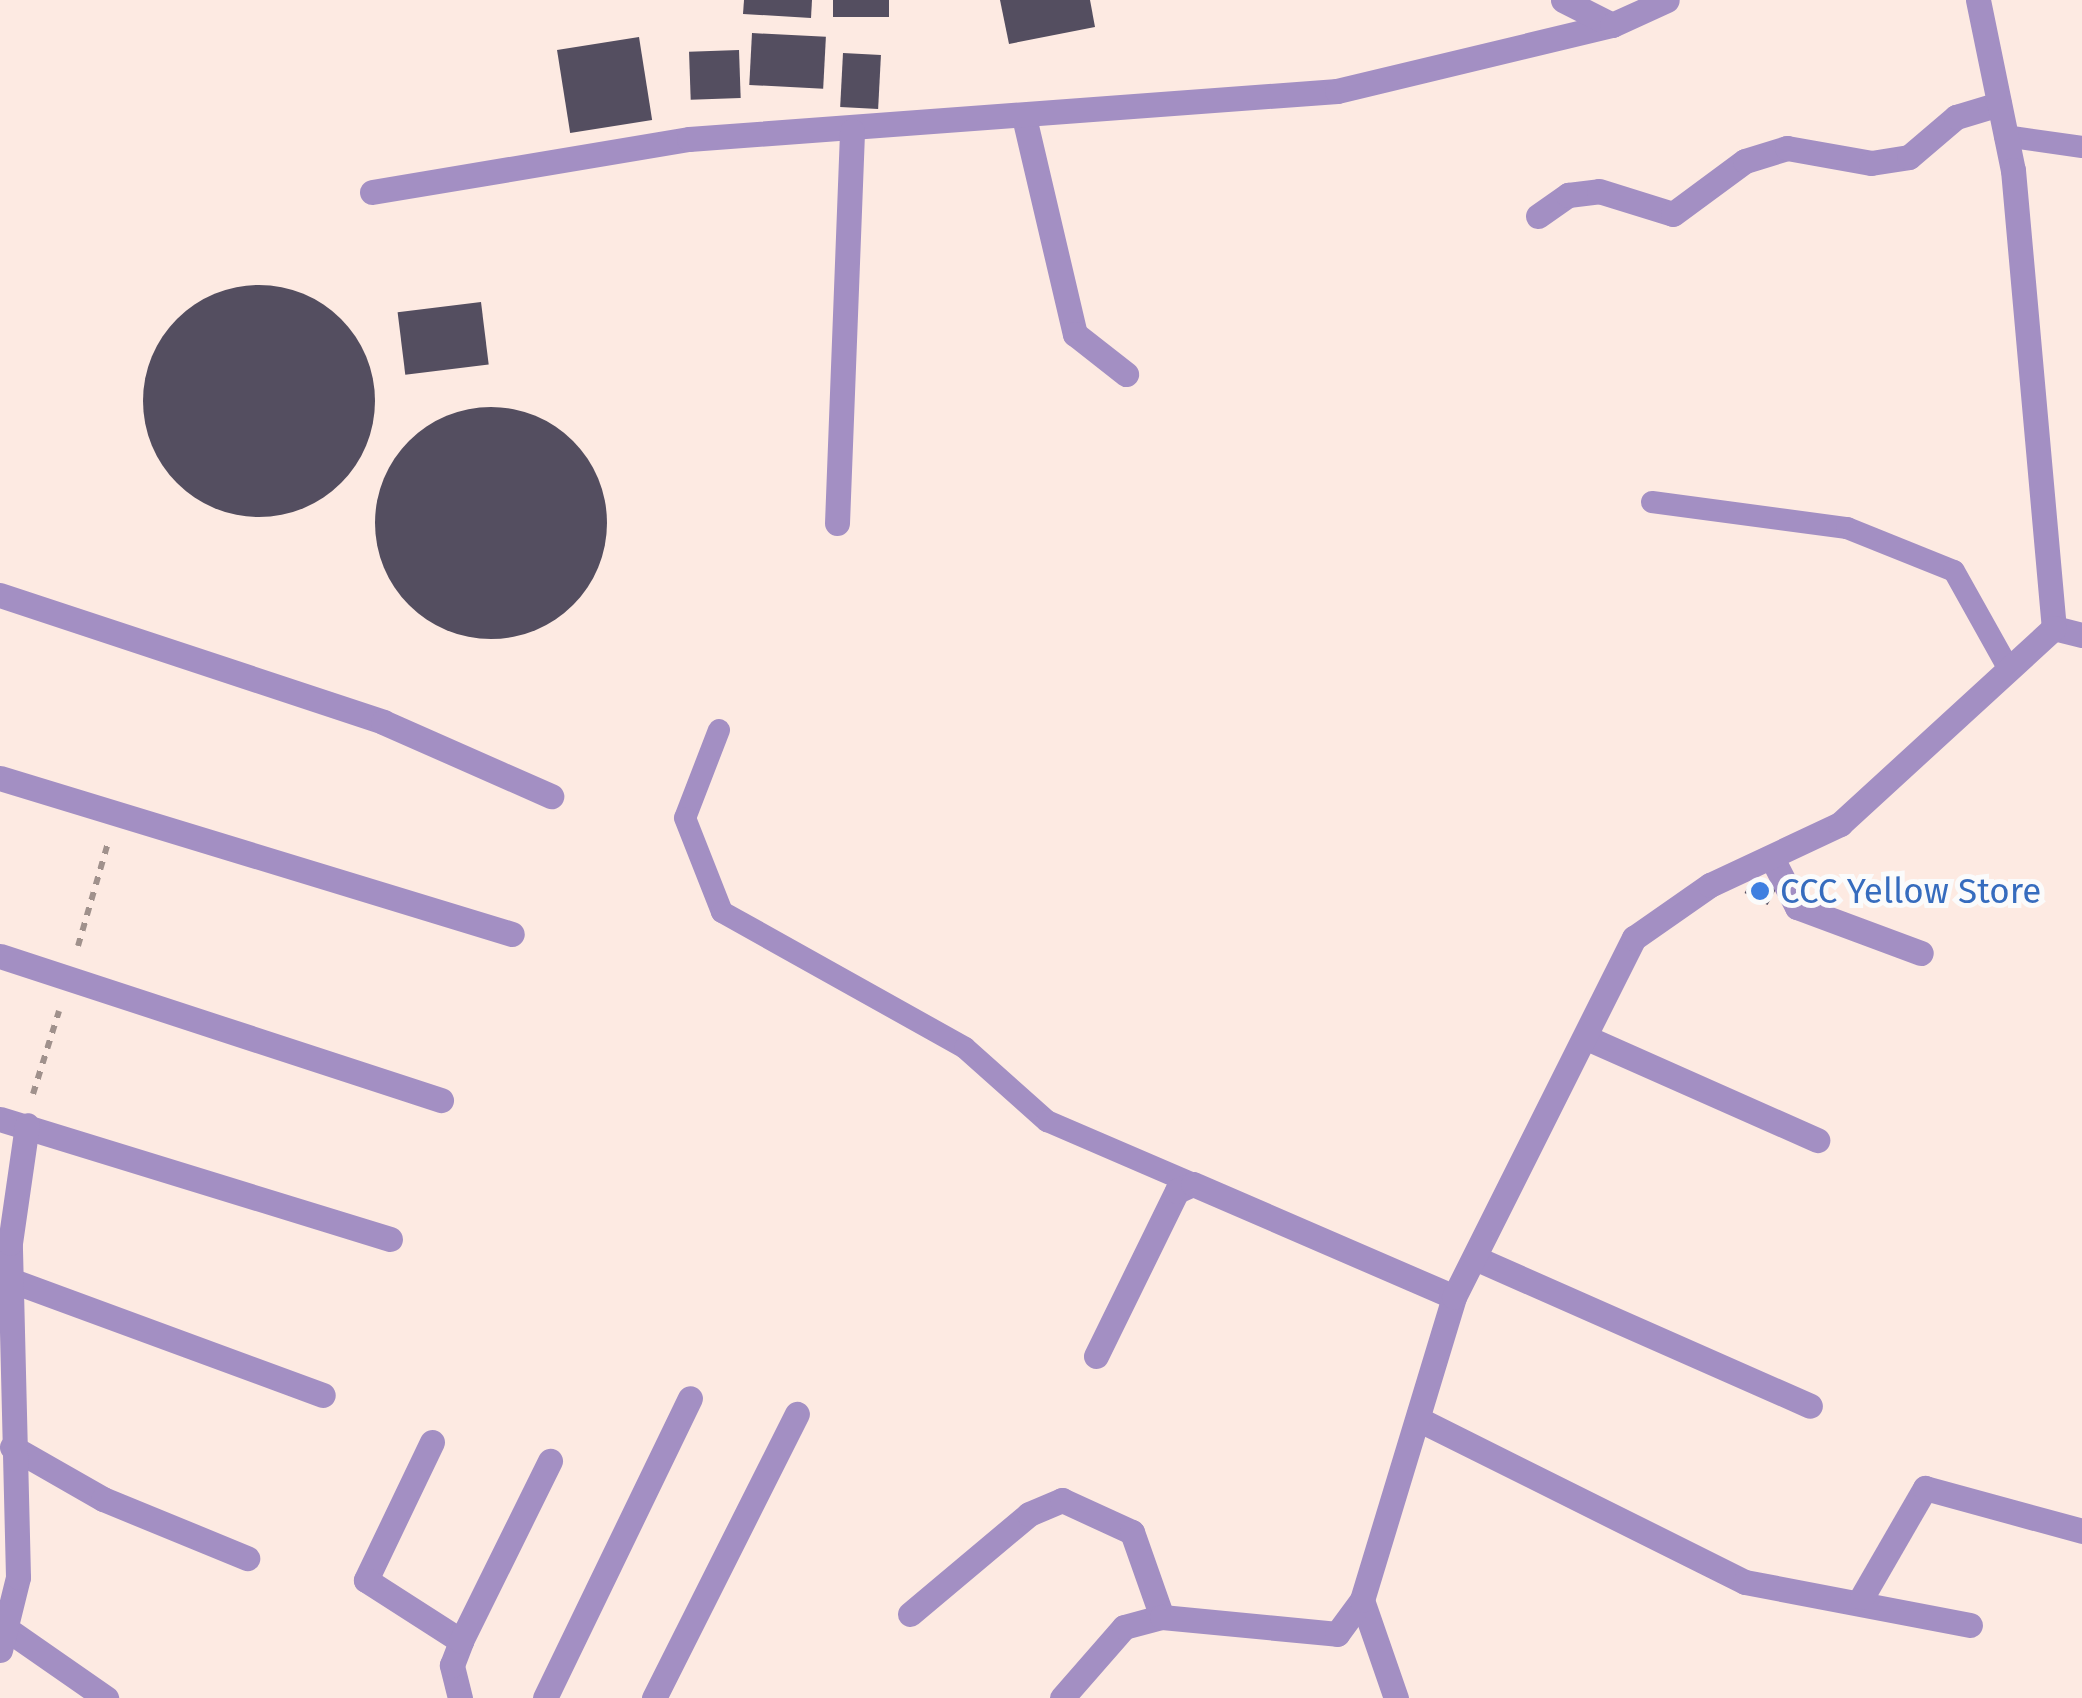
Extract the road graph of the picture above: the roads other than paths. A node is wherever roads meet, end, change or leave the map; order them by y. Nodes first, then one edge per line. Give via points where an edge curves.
1 (1563, 0) edge
2 (1667, 0) edge
3 (1978, 0) edge
4 (1612, 24) junction
5 (1998, 104) junction
6 (1024, 117) junction
7 (852, 131) junction
8 (2005, 136) junction
9 (2082, 147) edge
10 (372, 192) dead end
11 (1538, 216) dead end
12 (1126, 374) dead end
13 (1652, 502) dead end
14 (837, 523) dead end
15 (0, 595) edge
16 (2054, 628) junction
17 (2082, 635) edge
18 (2007, 666) junction
19 (719, 730) dead end
20 (0, 778) edge
21 (551, 796) dead end
22 (1773, 860) junction
23 (512, 934) dead end
24 (1920, 954) dead end
25 (0, 956) edge
26 (1587, 1038) junction
27 (441, 1100) dead end
28 (0, 1118) edge
29 (27, 1125) junction
30 (1817, 1140) dead end
31 (1193, 1184) junction
32 (390, 1239) dead end
33 (1475, 1258) junction
34 (12, 1282) junction
35 (1454, 1297) junction
36 (1096, 1356) dead end
37 (323, 1395) dead end
38 (690, 1398) dead end
39 (1810, 1406) dead end
40 (797, 1414) dead end
41 (1422, 1421) junction
42 (432, 1442) dead end
43 (12, 1447) junction
44 (550, 1461) dead end
45 (2082, 1531) edge
46 (247, 1558) dead end
47 (1862, 1598) junction
48 (1362, 1600) junction
49 (910, 1614) dead end
50 (1162, 1616) junction
51 (1970, 1626) dead end
52 (6, 1641) edge
53 (461, 1641) junction
54 (106, 1698) edge
55 (460, 1698) edge
56 (545, 1698) edge
57 (654, 1698) edge
58 (1062, 1698) edge
59 (1396, 1698) edge

1 - 4 street
2 - 4 street
3 - 5 street
4 - 6 street via 1337,92
5 - 8 street
5 - 11 street via 1956,116 1909,158 1872,163 1787,148 1744,162 1673,214 1600,190 1568,195
6 - 7 street
6 - 12 street via 1076,334
7 - 10 street via 617,148
7 - 14 street
8 - 9 lane
8 - 16 street
13 - 18 lane via 1848,528 1954,571
15 - 21 street via 383,722
16 - 17 street
16 - 18 street
18 - 22 street via 1840,824
19 - 31 lane via 685,818 722,912 966,1048 1047,1121
20 - 23 street
22 - 24 street via 1797,907
22 - 26 street via 1710,885 1634,938
25 - 27 street
26 - 30 street
26 - 33 street
28 - 29 street
29 - 32 street
29 - 34 street
31 - 35 street
31 - 36 street via 1178,1191
33 - 35 street
33 - 39 street
34 - 37 street
34 - 43 street
35 - 41 street
38 - 56 street
40 - 57 street
41 - 47 street via 1745,1582
41 - 48 street
42 - 53 street via 366,1580
43 - 46 street via 104,1500
43 - 52 street
44 - 53 street
45 - 47 street via 1925,1488
47 - 51 street
48 - 50 street via 1337,1634
48 - 59 street
49 - 50 street via 1029,1514 1062,1500 1132,1532
50 - 58 street via 1124,1628
52 - 54 street
53 - 55 street via 452,1665

